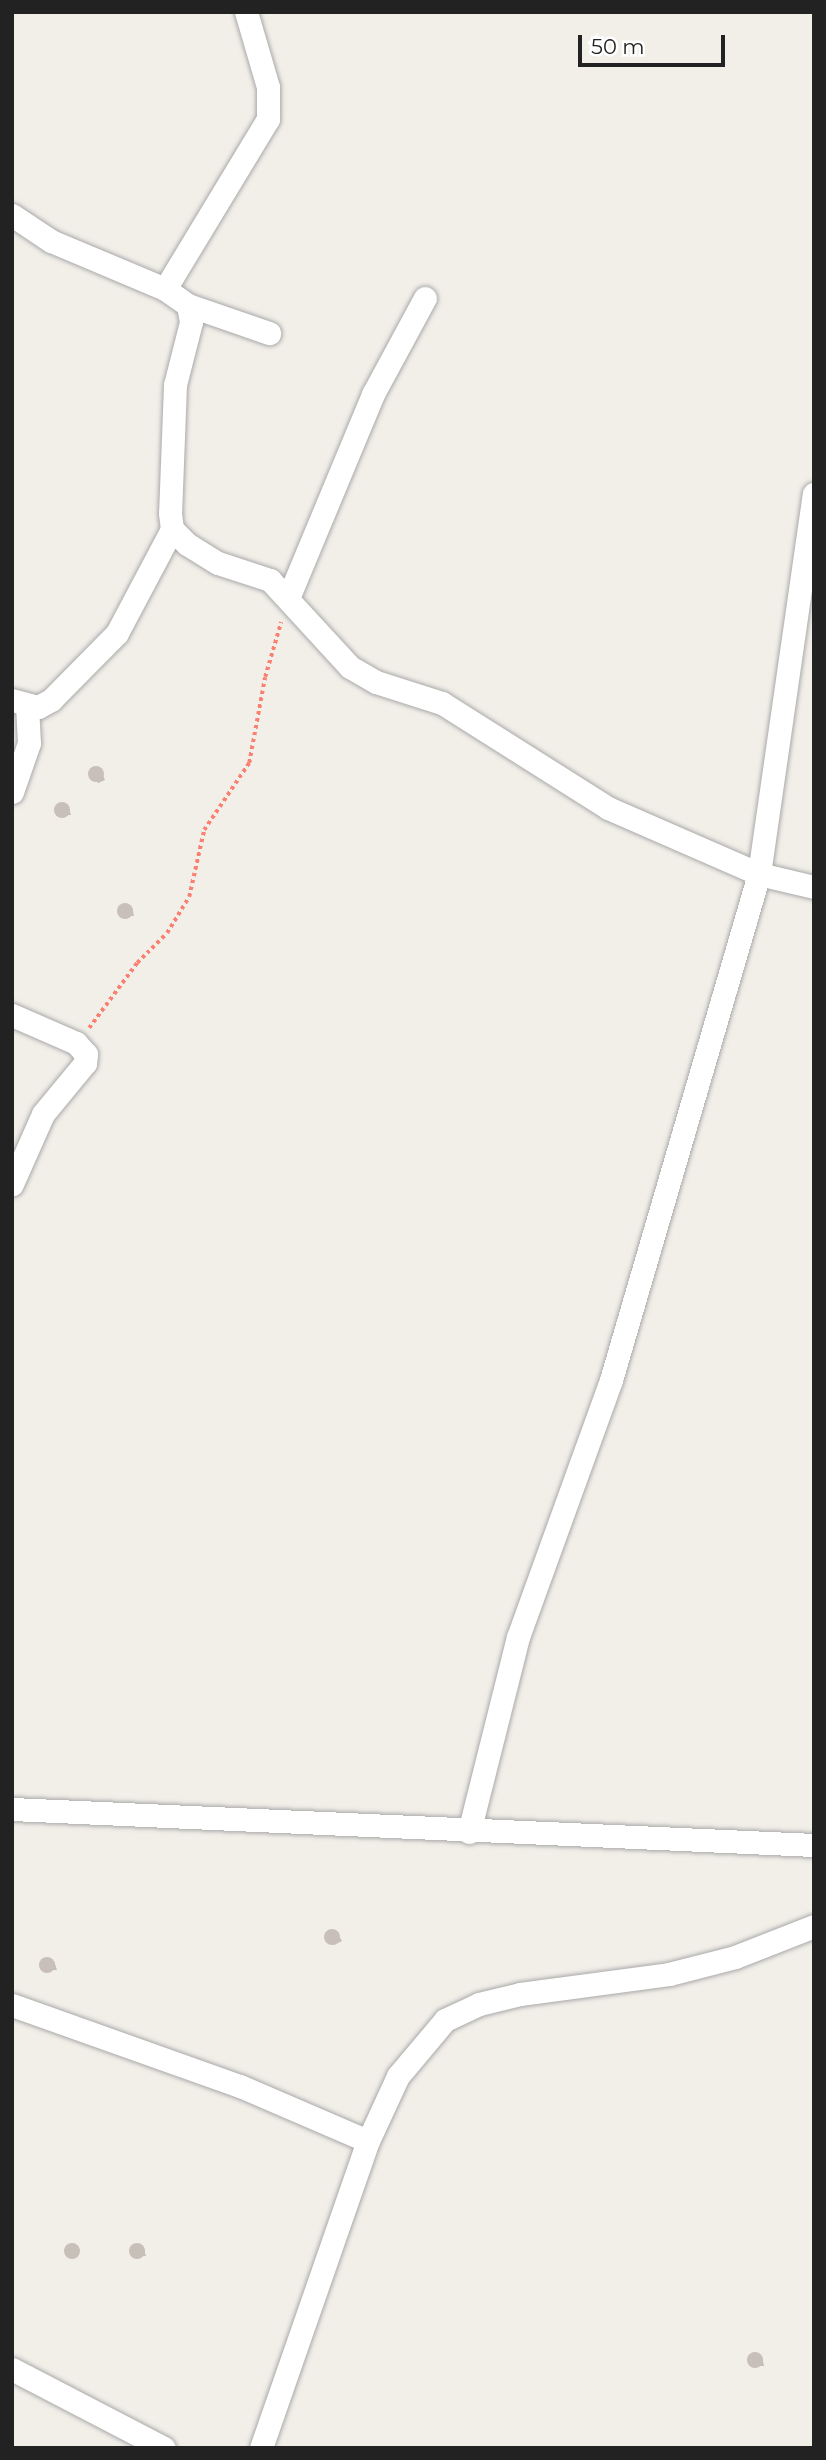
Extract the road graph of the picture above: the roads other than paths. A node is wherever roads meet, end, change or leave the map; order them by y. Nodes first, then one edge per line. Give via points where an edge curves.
1 (246, 12) edge
2 (12, 215) edge
3 (165, 289) junction
4 (425, 298) dead end
5 (188, 305) junction
6 (269, 332) dead end
7 (814, 494) edge
8 (172, 529) junction
9 (289, 596) junction
10 (19, 704) edge
11 (12, 792) edge
12 (759, 873) junction
13 (814, 887) edge
14 (12, 1015) edge
15 (12, 1184) edge
16 (12, 1809) edge
17 (468, 1832) junction
18 (814, 1845) edge
19 (814, 1926) edge
20 (12, 2005) edge
21 (368, 2141) junction
22 (12, 2369) edge
23 (164, 2448) edge
24 (261, 2448) edge

1 - 3 street via 268,86 268,119
2 - 3 street via 51,241
3 - 5 street
4 - 9 street via 373,394
5 - 6 street
5 - 8 street via 191,322 175,385
7 - 12 street
8 - 9 street via 200,554 270,580
8 - 10 street via 117,634 51,700
9 - 12 street via 350,667 376,682 442,703 608,808
10 - 11 street via 29,743
12 - 13 street
12 - 17 street via 611,1380 518,1637
14 - 15 street via 76,1043 83,1048 85,1063 43,1114
16 - 17 street
17 - 18 street
19 - 21 street via 735,1957 669,1974 479,2004 446,2020 398,2076
20 - 21 street via 240,2086
21 - 24 street
22 - 23 street

